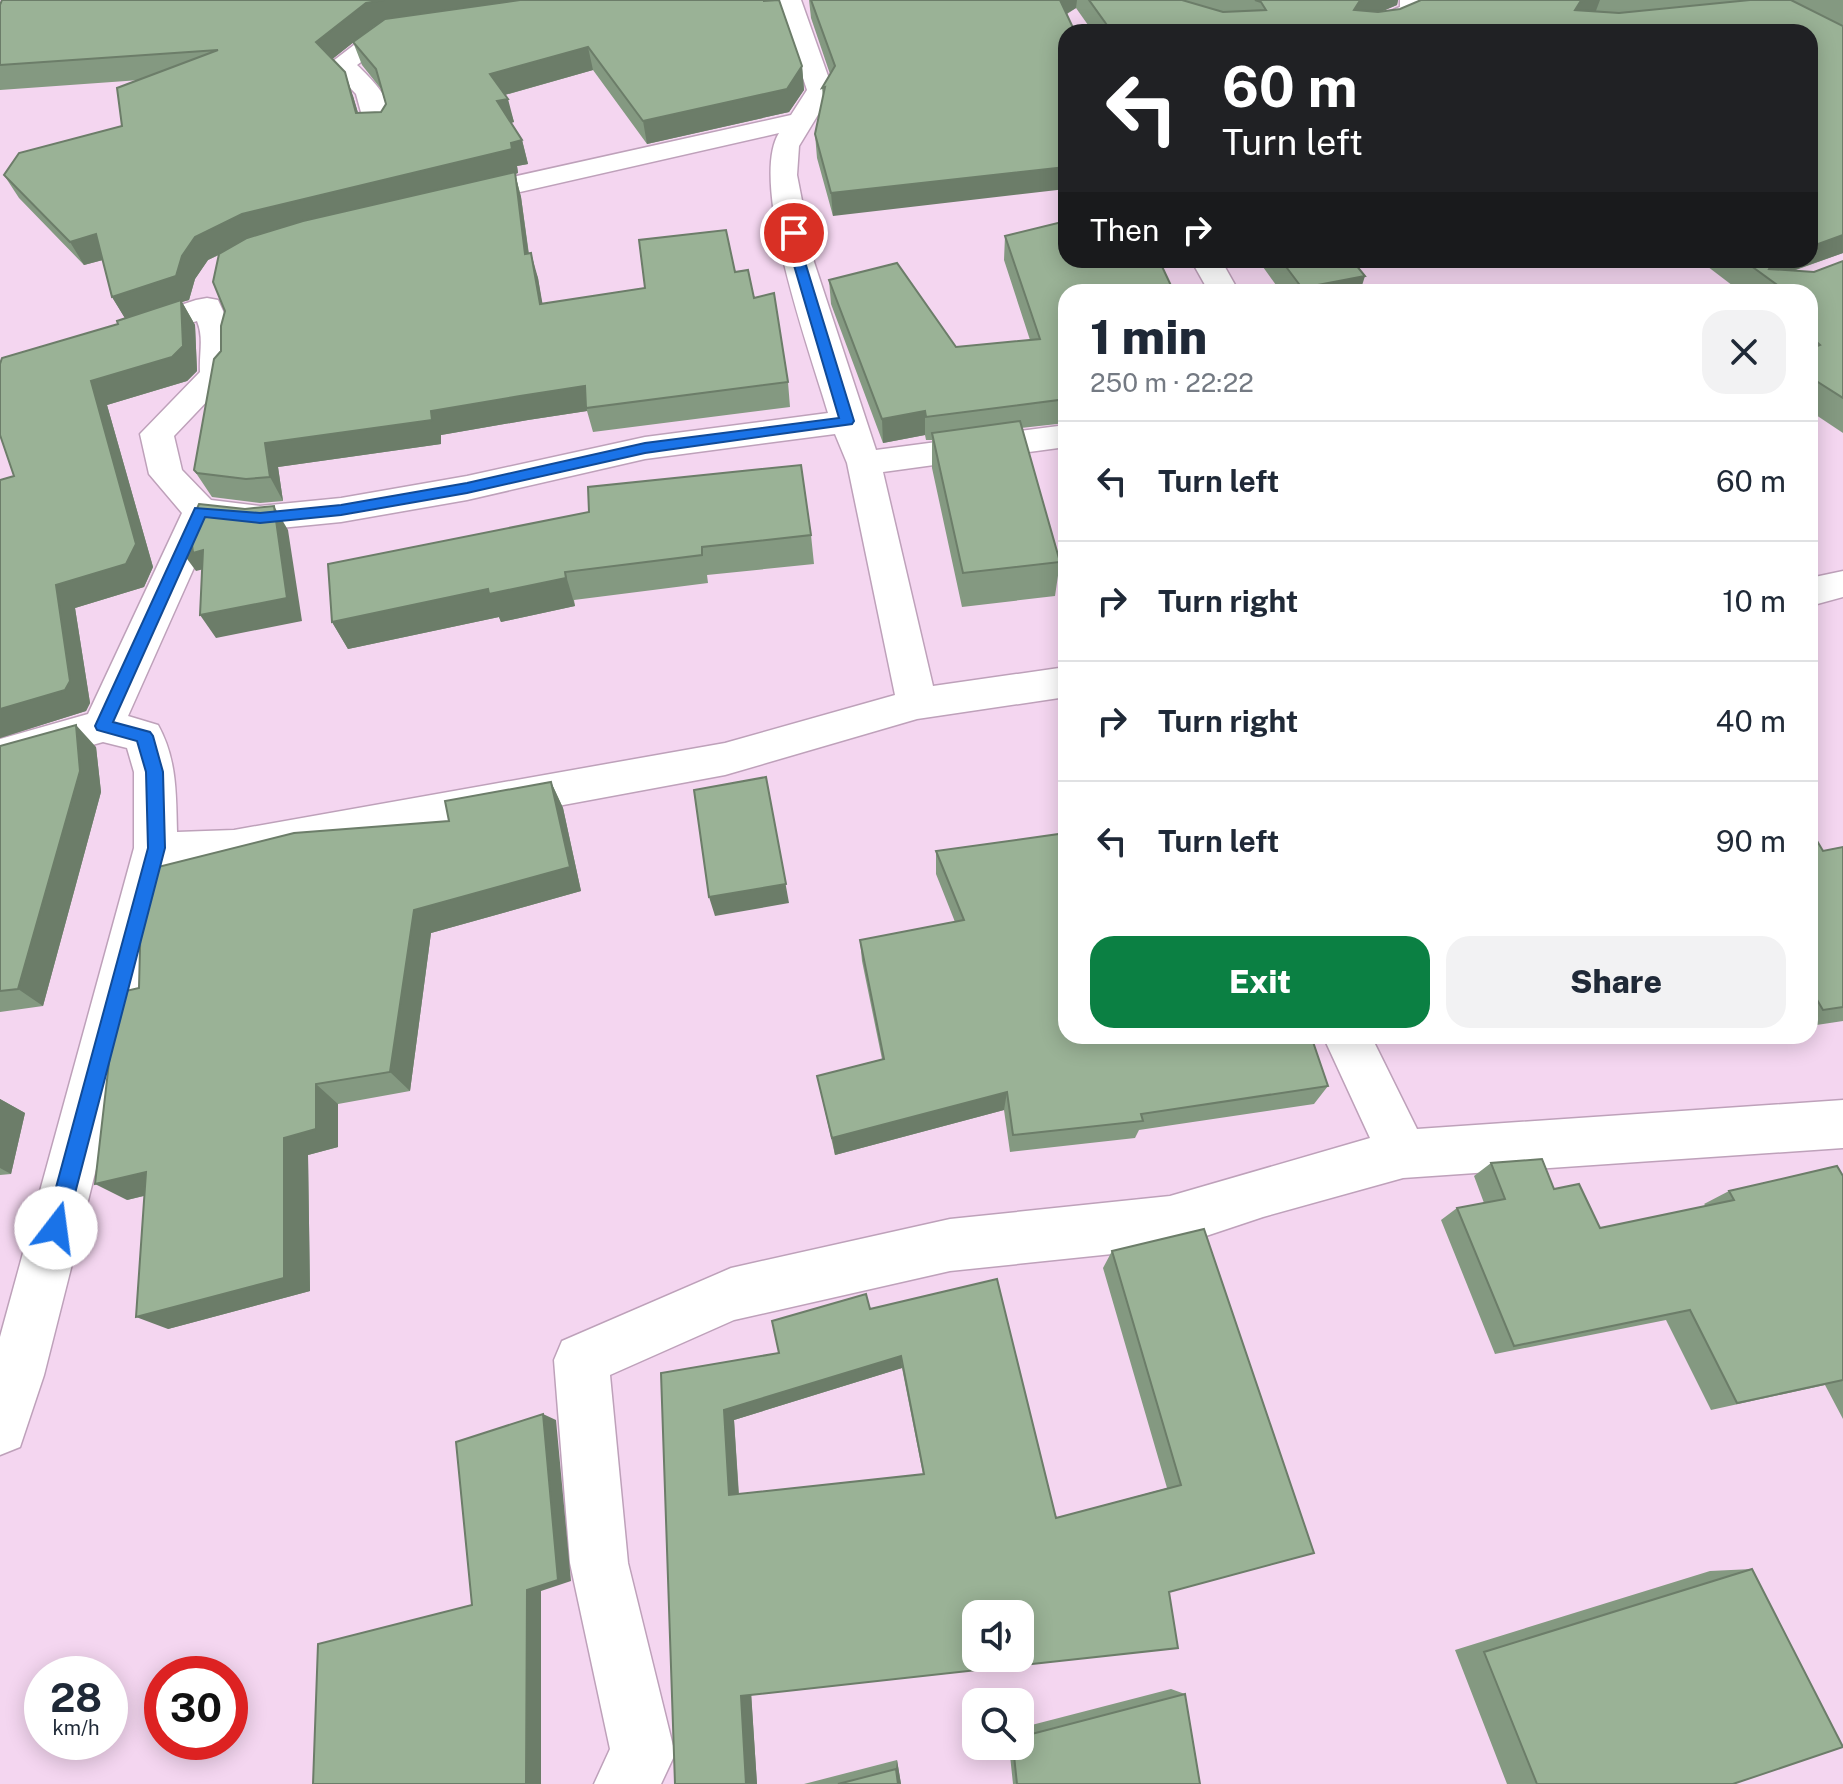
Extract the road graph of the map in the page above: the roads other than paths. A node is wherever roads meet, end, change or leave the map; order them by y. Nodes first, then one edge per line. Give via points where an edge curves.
1 (789, 0) edge
2 (1412, 0) edge
3 (1381, 24) edge
4 (429, 27) edge
5 (804, 120) junction
6 (377, 128) edge
7 (431, 204) edge
8 (104, 341) edge
9 (847, 421) junction
10 (1058, 437) edge
11 (864, 463) junction
12 (201, 511) junction
13 (1843, 584) edge
14 (1818, 590) edge
15 (1058, 683) edge
16 (917, 704) junction
17 (103, 726) junction
18 (0, 755) edge
19 (156, 848) junction
20 (1351, 1044) edge
21 (1843, 1124) edge
22 (1403, 1154) junction
23 (0, 1427) edge
24 (626, 1784) edge

1 - 5 street via 820,90
2 - 3 street via 1415,6 1409,12
4 - 6 street via 385,33 341,65 377,103
5 - 7 street
5 - 9 street via 785,146 783,175 799,262
8 - 12 street via 211,292 219,337 216,375 157,434 166,474
9 - 11 street
9 - 12 street via 645,448 341,510 260,518
10 - 11 street
11 - 16 street
12 - 17 street
13 - 14 street
15 - 16 street
16 - 19 street via 725,759 234,848
17 - 18 street
17 - 19 street via 144,736 155,772
19 - 23 street
20 - 22 street
21 - 22 street
22 - 24 street via 1170,1222 950,1245 731,1294 581,1360 599,1563 643,1754

